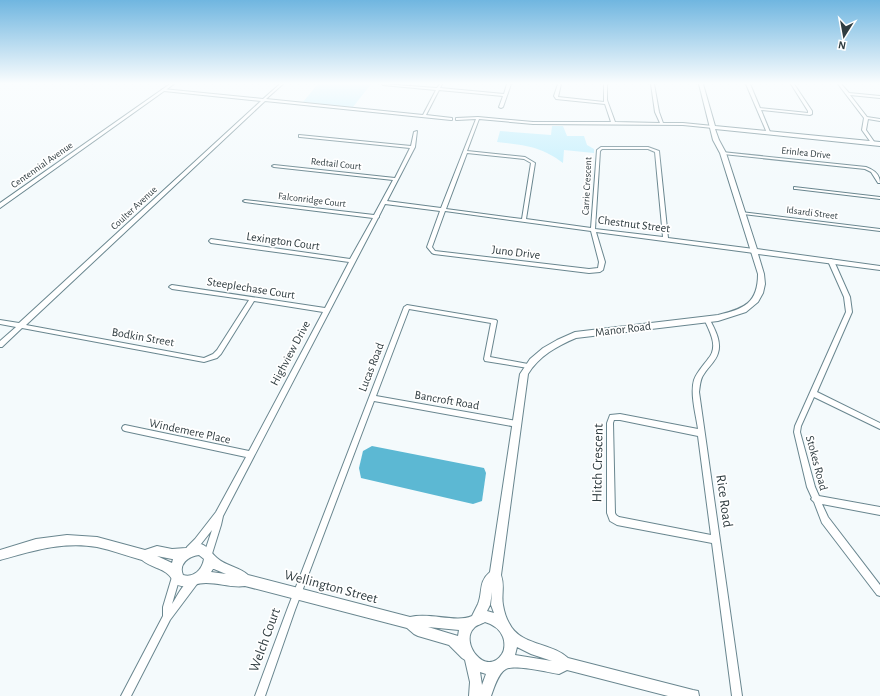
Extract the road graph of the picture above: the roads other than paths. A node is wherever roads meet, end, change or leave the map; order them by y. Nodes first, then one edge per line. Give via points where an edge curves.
1 (127, 116) edge
2 (245, 116) edge
3 (428, 116) edge
4 (611, 116) edge
5 (659, 116) edge
6 (710, 116) edge
7 (761, 116) edge
8 (478, 118) junction
9 (866, 118) joint
10 (451, 119) dead end
11 (457, 119) dead end
12 (880, 120) edge
13 (613, 123) junction
14 (662, 124) junction
15 (713, 127) junction
16 (416, 132) dead end
17 (768, 132) junction
18 (300, 136) dead end
19 (873, 143) junction
20 (880, 144) edge
21 (412, 147) junction
22 (467, 152) junction
23 (723, 153) junction
24 (274, 166) dead end
25 (396, 179) junction
26 (880, 182) edge
27 (796, 188) dead end
28 (880, 198) edge
29 (245, 201) dead end
30 (384, 202) junction
31 (0, 206) edge
32 (444, 210) junction
33 (743, 213) junction
34 (376, 217) junction
35 (524, 220) junction
36 (594, 230) junction
37 (880, 230) edge
38 (666, 239) junction
39 (211, 241) dead end
40 (754, 251) junction
41 (352, 261) junction
42 (831, 261) junction
43 (880, 268) edge
44 (172, 287) dead end
45 (252, 300) junction
46 (326, 310) junction
47 (707, 319) junction
48 (0, 322) edge
49 (20, 326) junction
50 (0, 345) edge
51 (528, 366) junction
52 (813, 393) junction
53 (373, 398) junction
54 (517, 424) junction
55 (880, 426) edge
56 (125, 428) dead end
57 (701, 433) junction
58 (251, 455) junction
59 (815, 499) junction
60 (880, 511) edge
61 (219, 515) junction
62 (716, 540) junction
63 (188, 552) junction
64 (0, 555) edge
65 (145, 555) junction
66 (208, 556) junction
67 (176, 574) junction
68 (495, 575) junction
69 (197, 580) junction
70 (245, 580) junction
71 (880, 592) edge
72 (297, 594) junction
73 (167, 617) junction
74 (474, 620) junction
75 (410, 623) junction
76 (506, 629) junction
77 (468, 657) junction
78 (565, 663) junction
79 (501, 665) junction
80 (126, 696) edge
81 (260, 696) edge
82 (475, 696) edge
83 (485, 696) edge
84 (694, 696) edge
85 (737, 696) edge

1 - 31 street, Centennial Avenue
2 - 49 street, Coulter Avenue
3 - 10 street
4 - 13 street
5 - 14 street
6 - 15 street, Manor Road
7 - 17 street
8 - 11 street
8 - 13 street via 533,123
8 - 22 street
9 - 12 street
9 - 19 street via 864,130
13 - 14 street
14 - 15 street
15 - 17 street
15 - 23 street, Manor Road
16 - 21 street, Highview Drive
17 - 19 street
18 - 21 street
19 - 20 street
21 - 25 street, Highview Drive
22 - 32 street
22 - 35 street via 525,158 533,163
23 - 26 street, Erinlea Drive via 866,168 873,171
23 - 33 street, Manor Road
24 - 25 street, Redtail Court
25 - 30 street, Highview Drive
27 - 28 street
29 - 34 street, Falconridge Court
30 - 32 street, Chestnut Street
30 - 34 street, Highview Drive
32 - 35 street, Chestnut Street
32 - 36 street, Juno Drive via 429,247 434,252 595,272 602,266
33 - 37 street, Idsardi Street
33 - 40 street, Manor Road
34 - 41 street, Highview Drive
35 - 36 street, Chestnut Street
36 - 38 street, Chestnut Street
36 - 38 street, Carrie Crescent via 598,150 652,148 658,153
38 - 40 street, Chestnut Street
39 - 41 street, Lexington Court
40 - 42 street, Chestnut Street
40 - 47 street, Manor Road via 762,282 759,295 749,306 736,313
41 - 46 street, Highview Drive
42 - 43 street, Chestnut Street
42 - 52 street, Stokes Road via 847,297 848,312
44 - 45 street, Steeplechase Court
45 - 46 street, Steeplechase Court
45 - 49 street, Bodkin Street via 219,352 204,360
46 - 58 street, Highview Drive
47 - 51 street, Manor Road via 575,335 540,355
47 - 57 street, Rice Road via 715,334 717,346 713,360 701,372 696,384
48 - 49 street, Bodkin Street
49 - 50 street, Coulter Avenue
51 - 53 street, Lucas Road via 487,359 494,320 407,307
51 - 54 street via 524,374
52 - 55 street
52 - 59 street, Stokes Road via 797,432
53 - 54 street, Bancroft Road
53 - 72 street, Lucas Road
54 - 68 street
56 - 58 street, Windemere Place
57 - 62 street, Rice Road
57 - 62 street, Hitch Crescent via 612,417 611,513 617,521
58 - 61 street, Highview Drive
59 - 60 street
59 - 71 street, Stokes Road via 825,520
61 - 63 street, Highview Drive
61 - 66 street, Highview Drive
62 - 85 street, Rice Road
63 - 65 street via 172,554 157,551
63 - 66 street via 200,549
63 - 67 street via 178,562
64 - 65 street via 36,544 67,540 97,542
65 - 67 street via 151,561 166,565
66 - 69 street via 208,569
66 - 70 street, Wellington Street via 214,564 240,573
67 - 69 street via 183,582
67 - 73 street via 173,591 166,607
68 - 74 street via 488,582 484,605
68 - 76 street via 498,583 497,605
69 - 70 street, Wellington Street via 208,576 235,583
69 - 73 street
70 - 72 street, Wellington Street
72 - 75 street, Wellington Street
72 - 81 street, Welch Court
73 - 80 street
74 - 75 street, Wellington Street via 454,625 420,620
74 - 76 street via 491,617
74 - 77 street via 464,636
75 - 77 street, Wellington Street via 418,630 453,640
76 - 78 street via 525,646 558,655
76 - 79 street via 510,649
77 - 79 street via 484,670
77 - 82 street via 476,682
78 - 79 street via 559,668 517,661
78 - 84 street
79 - 83 street via 491,677

